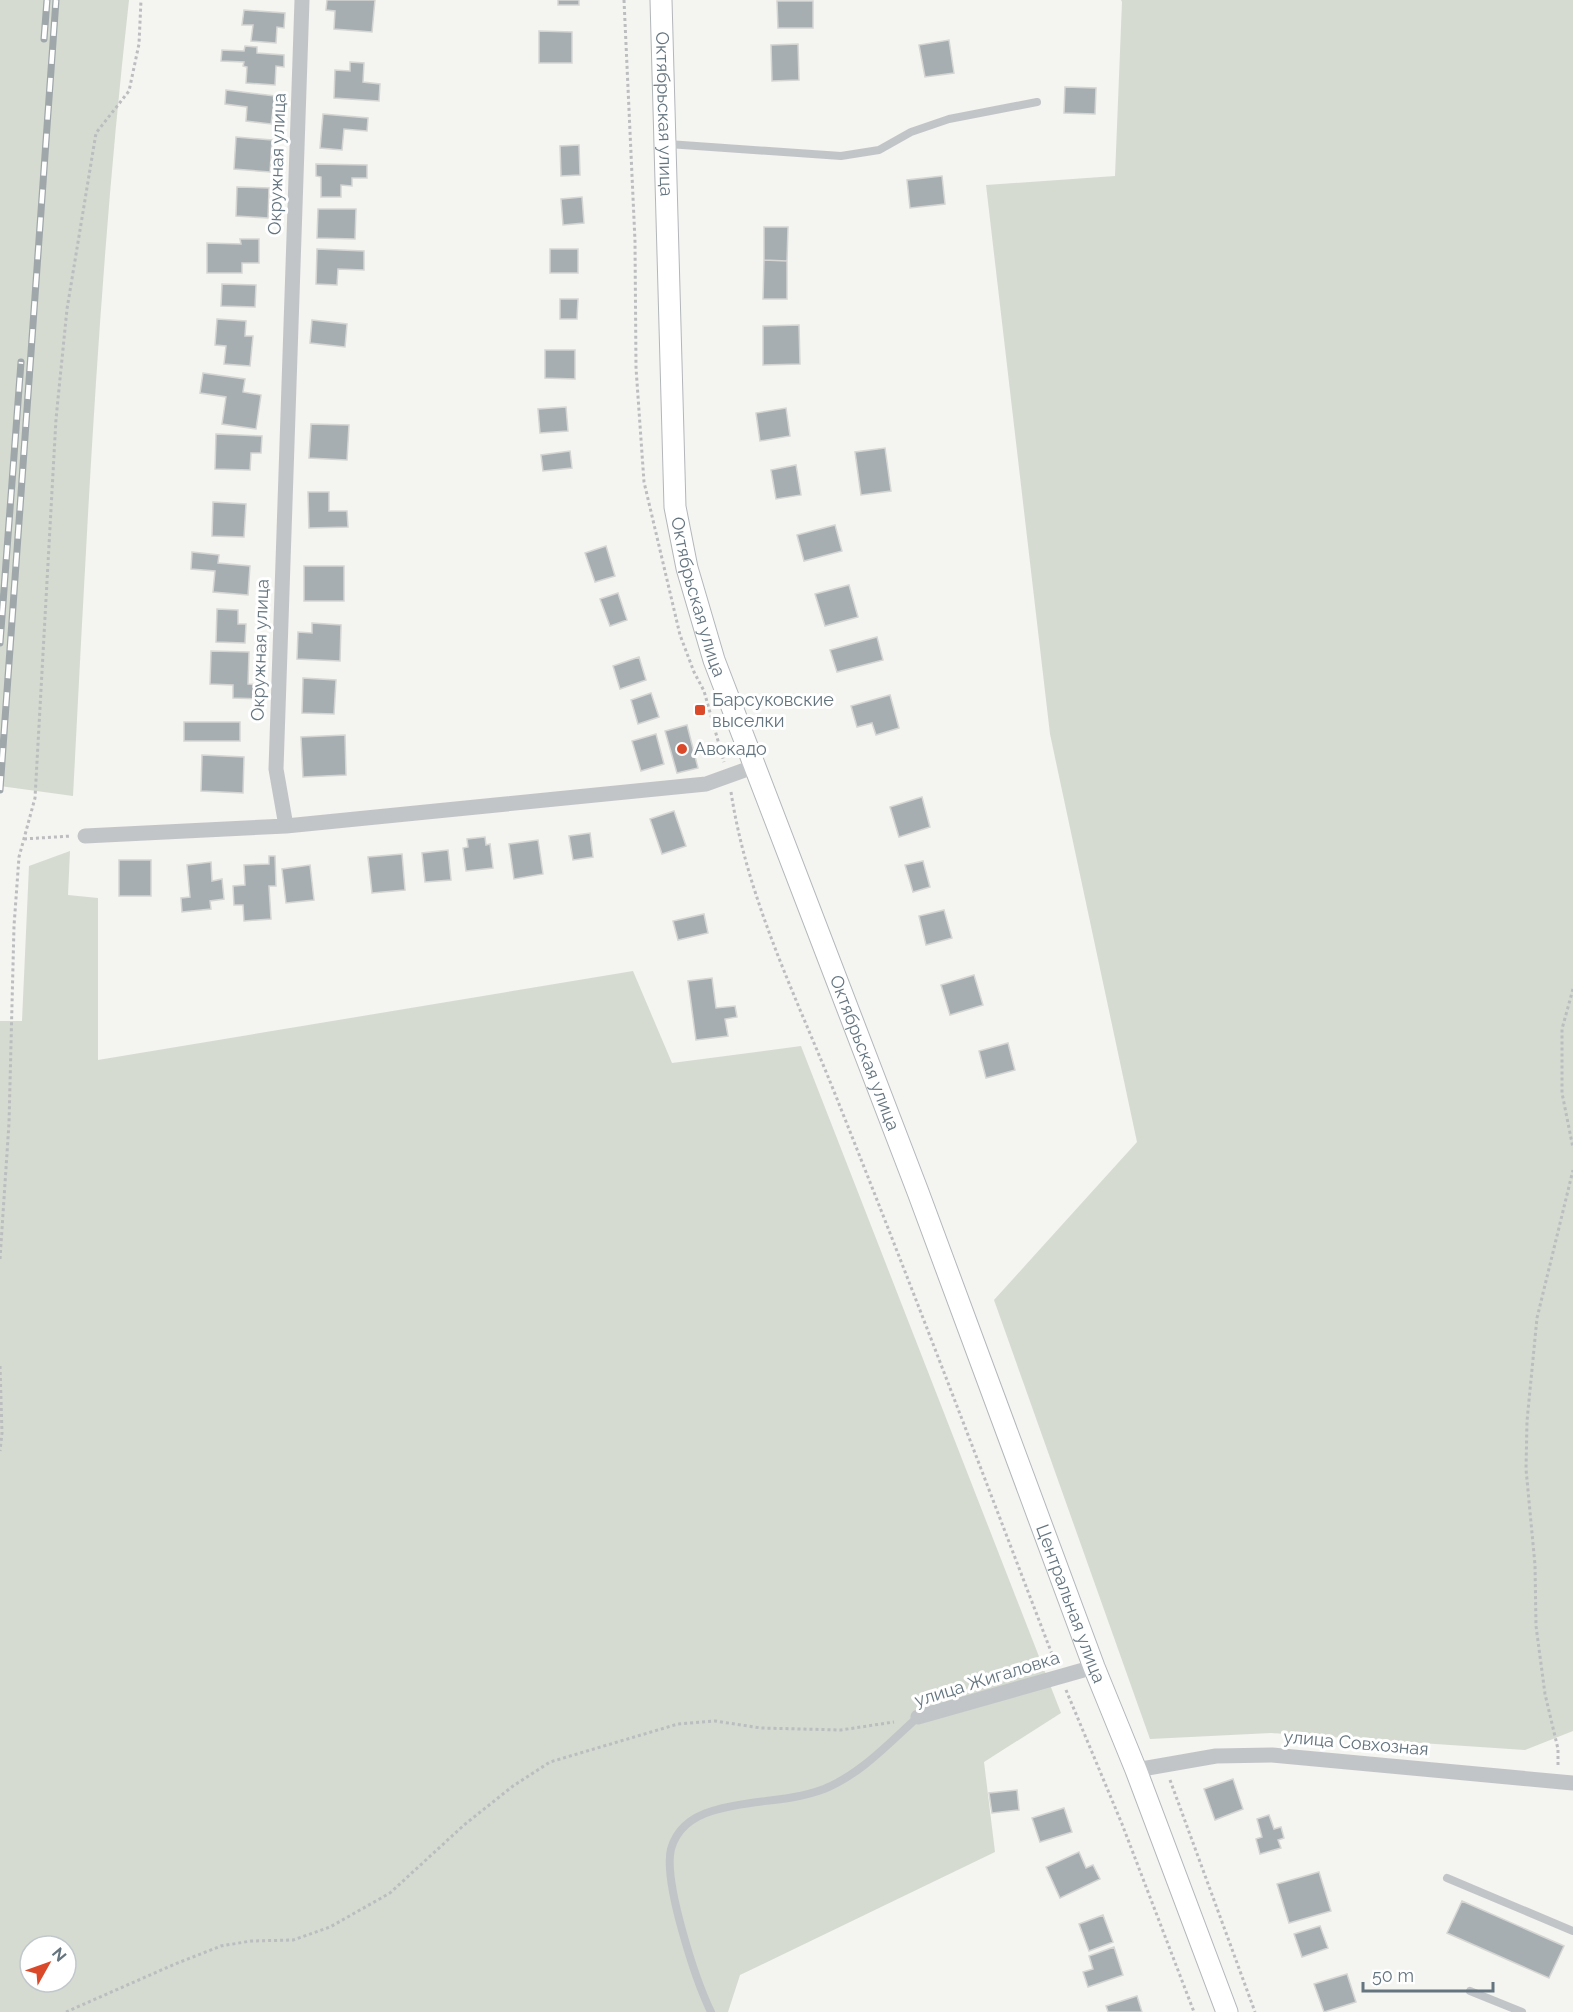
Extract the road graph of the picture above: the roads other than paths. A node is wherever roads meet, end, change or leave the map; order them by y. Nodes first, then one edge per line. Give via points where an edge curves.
1 (302, 0) edge
2 (661, 0) edge
3 (1037, 102) dead end
4 (666, 144) junction
5 (756, 766) junction
6 (286, 826) junction
7 (85, 836) road end
8 (918, 1192) joint
9 (1094, 1667) junction
10 (918, 1717) joint
11 (1136, 1770) junction
12 (1573, 1783) edge
13 (1447, 1878) dead end
14 (1573, 1931) edge
15 (1470, 1991) dead end
16 (711, 2012) edge
17 (1227, 2012) edge
18 (1522, 2012) edge

1 - 6 street, Окружная улица via 276,769
2 - 4 main road, Октябрьская улица
3 - 4 lane via 949,118 911,132 879,150 841,156
4 - 5 main road, Октябрьская улица via 675,507 687,568 714,660
5 - 6 street via 706,784
5 - 8 main road, Октябрьская улица
6 - 7 street
8 - 9 main road, Центральная улица
9 - 10 street, улица Жигаловка
9 - 11 main road, Центральная улица
10 - 16 lane, улица Жигаловка via 865,1765 834,1785 798,1797 713,1810 681,1829 670,1853 674,1894 690,1956
11 - 12 street, улица Совхозная via 1216,1756 1272,1755
11 - 17 main road, Центральная улица
13 - 14 lane
15 - 18 lane

